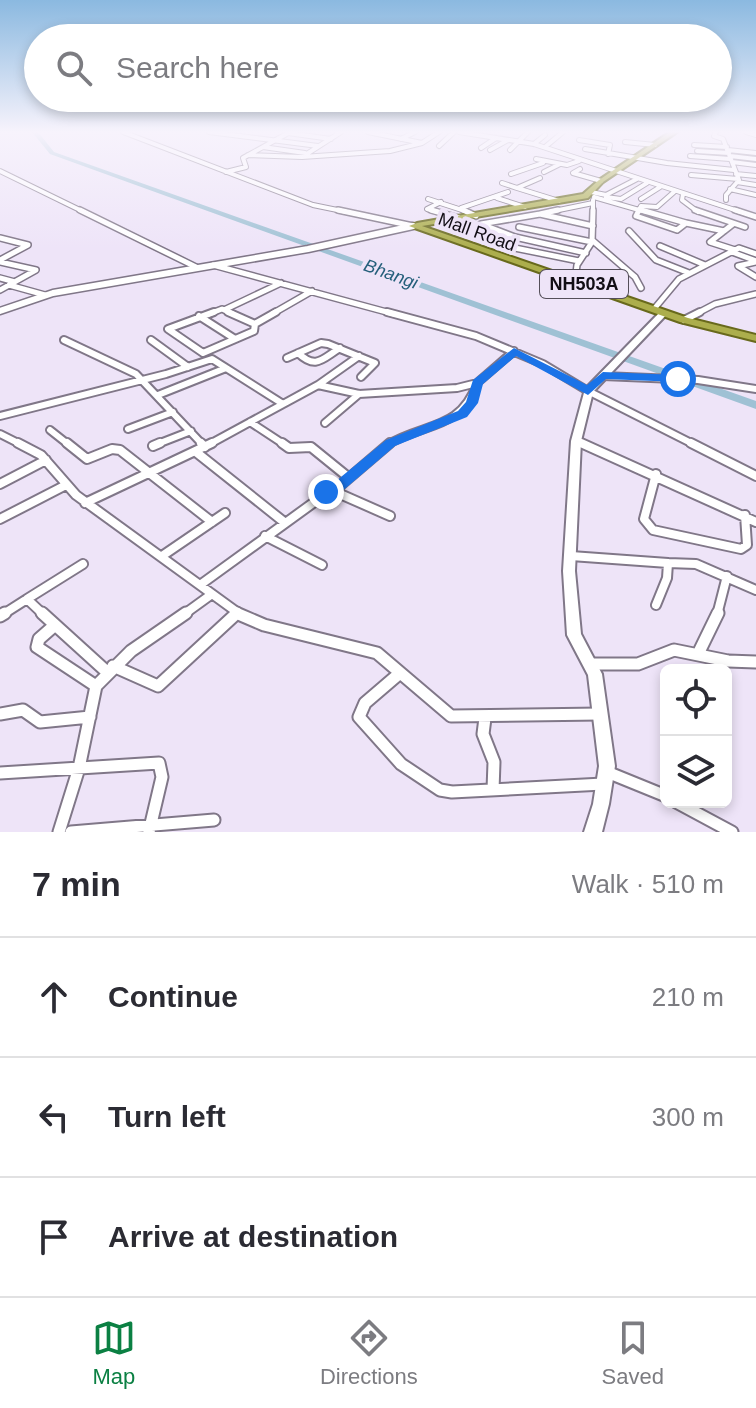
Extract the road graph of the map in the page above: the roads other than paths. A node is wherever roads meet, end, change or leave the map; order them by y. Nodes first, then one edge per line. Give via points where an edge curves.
1 (0, 171) edge
2 (221, 171) edge
3 (229, 171) edge
4 (520, 171) edge
5 (577, 171) edge
6 (611, 171) edge
7 (709, 171) edge
8 (734, 171) edge
9 (745, 171) edge
10 (224, 172) junction
11 (614, 172) junction
12 (511, 174) dead end
13 (691, 175) dead end
14 (746, 175) junction
15 (736, 176) junction
16 (756, 176) edge
17 (540, 178) dead end
18 (637, 179) junction
19 (601, 181) junction
20 (502, 183) dead end
21 (647, 183) junction
22 (756, 185) edge
23 (660, 187) junction
24 (517, 188) junction
25 (730, 189) junction
26 (508, 192) dead end
27 (674, 192) junction
28 (683, 194) junction
29 (756, 195) edge
30 (591, 196) junction
31 (496, 197) junction
32 (428, 199) dead end
33 (641, 199) dead end
34 (726, 200) dead end
35 (441, 202) junction
36 (560, 206) junction
37 (525, 207) junction
38 (461, 208) junction
39 (728, 209) junction
40 (637, 211) junction
41 (696, 211) junction
42 (540, 214) junction
43 (479, 215) junction
44 (530, 216) junction
45 (756, 217) edge
46 (459, 218) junction
47 (713, 218) junction
48 (559, 219) junction
49 (569, 221) junction
50 (678, 221) junction
51 (490, 222) junction
52 (686, 223) junction
53 (733, 224) junction
54 (413, 226) junction
55 (593, 226) junction
56 (519, 227) junction
57 (745, 227) dead end
58 (629, 231) dead end
59 (724, 231) junction
60 (505, 234) junction
61 (556, 234) junction
62 (515, 237) junction
63 (0, 238) edge
64 (592, 241) junction
65 (660, 246) dead end
66 (733, 251) junction
67 (586, 253) junction
68 (756, 254) edge
69 (720, 257) junction
70 (0, 261) edge
71 (579, 261) junction
72 (210, 264) junction
73 (754, 264) edge
74 (705, 265) junction
75 (738, 266) junction
76 (196, 267) junction
77 (689, 273) junction
78 (756, 277) edge
79 (0, 278) edge
80 (575, 281) junction
81 (281, 283) junction
82 (12, 284) junction
83 (641, 288) dead end
84 (0, 290) edge
85 (312, 291) junction
86 (756, 294) edge
87 (45, 295) junction
88 (0, 304) edge
89 (10, 307) junction
90 (226, 309) junction
91 (0, 311) edge
92 (199, 316) junction
93 (657, 317) junction
94 (684, 320) junction
95 (255, 324) junction
96 (756, 338) edge
97 (235, 339) junction
98 (64, 340) dead end
99 (151, 340) dead end
100 (340, 348) junction
101 (514, 351) junction
102 (203, 353) junction
103 (298, 353) junction
104 (359, 356) junction
105 (287, 358) dead end
106 (212, 359) junction
107 (188, 367) junction
108 (226, 368) junction
109 (603, 376) junction
110 (361, 377) dead end
111 (143, 380) junction
112 (477, 383) junction
113 (318, 385) junction
114 (756, 389) edge
115 (588, 391) junction
116 (359, 394) junction
117 (158, 395) junction
118 (283, 404) junction
119 (173, 412) junction
120 (0, 416) edge
121 (250, 422) junction
122 (325, 423) dead end
123 (128, 429) dead end
124 (50, 430) dead end
125 (191, 431) junction
126 (0, 434) edge
127 (576, 441) junction
128 (153, 446) dead end
129 (205, 447) junction
130 (196, 452) junction
131 (46, 460) junction
132 (151, 473) junction
133 (656, 474) junction
134 (756, 476) edge
135 (348, 477) junction
136 (0, 484) edge
137 (66, 485) junction
138 (335, 490) junction
139 (85, 503) junction
140 (225, 513) dead end
141 (745, 515) junction
142 (390, 516) dead end
143 (0, 519) edge
144 (212, 522) junction
145 (284, 522) junction
146 (756, 522) edge
147 (265, 536) junction
148 (162, 556) junction
149 (571, 556) junction
150 (668, 563) junction
151 (83, 564) dead end
152 (322, 565) dead end
153 (727, 576) junction
154 (200, 585) junction
155 (756, 590) edge
156 (212, 594) junction
157 (27, 599) junction
158 (656, 605) dead end
159 (237, 613) junction
160 (0, 616) edge
161 (55, 625) junction
162 (698, 654) junction
163 (756, 662) edge
164 (590, 664) junction
165 (110, 669) junction
166 (400, 673) junction
167 (96, 686) junction
168 (0, 714) edge
169 (600, 714) junction
170 (90, 717) junction
171 (485, 718) junction
172 (79, 768) junction
173 (0, 773) edge
174 (606, 778) junction
175 (493, 790) junction
176 (660, 794) edge
177 (687, 808) edge
178 (214, 820) dead end
179 (150, 827) edge
180 (59, 832) edge
181 (71, 832) edge
182 (593, 832) edge
183 (732, 832) edge

1 - 76 street
2 - 10 street
3 - 10 street
4 - 12 street
5 - 19 street via 573,173
6 - 11 street
7 - 15 street
8 - 15 street
9 - 14 street
10 - 54 street via 323,208
11 - 18 street
11 - 19 highway
13 - 15 street
14 - 15 street
14 - 16 street
15 - 22 street
15 - 25 street
17 - 24 street
18 - 21 street
18 - 30 street
19 - 30 highway
20 - 24 street
21 - 23 street
21 - 30 street via 621,199
23 - 27 street
23 - 33 street
24 - 36 street
25 - 29 street
25 - 34 street
26 - 31 street
27 - 28 street
27 - 40 street via 658,206
28 - 39 street
28 - 41 street via 682,200
30 - 36 highway, Mall Road
30 - 40 street
30 - 55 street
31 - 37 street
31 - 38 street
32 - 35 street
35 - 38 street
35 - 46 street via 427,209
36 - 37 highway, Mall Road
36 - 42 street
36 - 48 street via 567,214
37 - 43 highway, Mall Road
38 - 43 street
39 - 45 street
39 - 47 street
40 - 50 street
40 - 52 street via 639,218 669,229
41 - 47 street
41 - 50 street
42 - 44 street
42 - 48 street
43 - 46 highway, Mall Road
43 - 51 street
44 - 51 street
44 - 56 street via 533,219
46 - 54 highway, Mall Road
47 - 53 street
48 - 49 street
49 - 55 street
49 - 61 street
50 - 52 street
51 - 60 street via 481,225
52 - 59 street
53 - 57 street
53 - 59 street
54 - 72 street
54 - 80 highway, Mall Road / NH503A
55 - 64 street
56 - 60 street
56 - 61 street
58 - 77 street via 656,260
59 - 66 street via 710,242
60 - 62 street
61 - 64 street
62 - 67 street
62 - 71 street via 505,246
63 - 70 street via 28,245
64 - 67 street
64 - 83 street via 632,273
65 - 74 street
66 - 68 street via 741,248
66 - 69 street
66 - 73 street
67 - 71 street
69 - 74 street
69 - 75 street
70 - 82 street via 36,270
71 - 80 street
72 - 76 street
72 - 81 street
73 - 75 street
74 - 77 street
75 - 78 street
76 - 87 street
77 - 93 street via 673,284
79 - 82 street
80 - 93 highway, Mall Road / NH503A
81 - 85 street
81 - 90 street
82 - 84 street
82 - 87 street
85 - 95 street
85 - 101 street via 454,329
86 - 94 street via 722,301
87 - 89 street
88 - 89 street
89 - 91 street
90 - 92 street
90 - 95 street
92 - 97 street
92 - 102 street via 168,329
93 - 94 highway, Mall Road / NH503A
93 - 109 main road
94 - 96 highway, Mall Road / NH503A
95 - 97 street via 254,331
97 - 102 street
98 - 111 street
99 - 107 street
100 - 103 street via 321,343
100 - 103 street via 314,363
100 - 104 street
101 - 112 street
101 - 115 street
102 - 106 street
103 - 105 street
104 - 110 street via 375,363
104 - 113 street
106 - 107 street
106 - 108 street
107 - 111 street
108 - 117 street
108 - 118 street
109 - 114 street via 698,380
109 - 115 main road
111 - 117 street
111 - 120 street
112 - 116 street
112 - 135 street via 472,403 462,414 398,439
113 - 116 street
113 - 118 street
115 - 127 main road
115 - 134 street
116 - 122 street
117 - 119 street
118 - 121 street
119 - 123 street
119 - 125 street
121 - 129 street
121 - 135 street via 289,448 311,447
124 - 132 street via 87,459 117,449
125 - 128 street
125 - 129 street
126 - 131 street
127 - 133 street
127 - 149 main road
129 - 130 street
130 - 132 street
130 - 145 street
131 - 136 street
131 - 137 street
132 - 139 street
132 - 144 street
133 - 141 street
133 - 141 street via 644,519 653,530 741,549 747,545
135 - 138 street
137 - 139 street
137 - 143 street
138 - 142 street
138 - 145 street
139 - 148 street
140 - 144 street
141 - 146 street
144 - 148 street
145 - 147 street
147 - 152 street
147 - 154 street
148 - 154 street
149 - 150 street
149 - 164 main road via 574,635
150 - 153 street via 696,564
150 - 158 street
151 - 157 street
153 - 155 street
153 - 162 street
154 - 156 street
156 - 159 street
156 - 165 street
157 - 160 street
157 - 161 street
159 - 165 street via 158,686
159 - 166 street via 264,625 367,649
161 - 165 street
161 - 167 street via 37,647
162 - 163 street
162 - 164 street via 669,650 638,664
164 - 169 main road
165 - 167 street
166 - 171 street via 446,714
166 - 175 street via 361,708 359,717 366,726 435,790
167 - 170 street
168 - 170 street via 23,710 40,722
169 - 171 street
169 - 174 main road
170 - 172 street
171 - 175 street via 483,734 494,762
172 - 173 street
172 - 179 street via 159,763 162,777
172 - 180 street
174 - 175 street
174 - 176 street
174 - 182 main road
177 - 183 street
178 - 179 street
179 - 181 street

